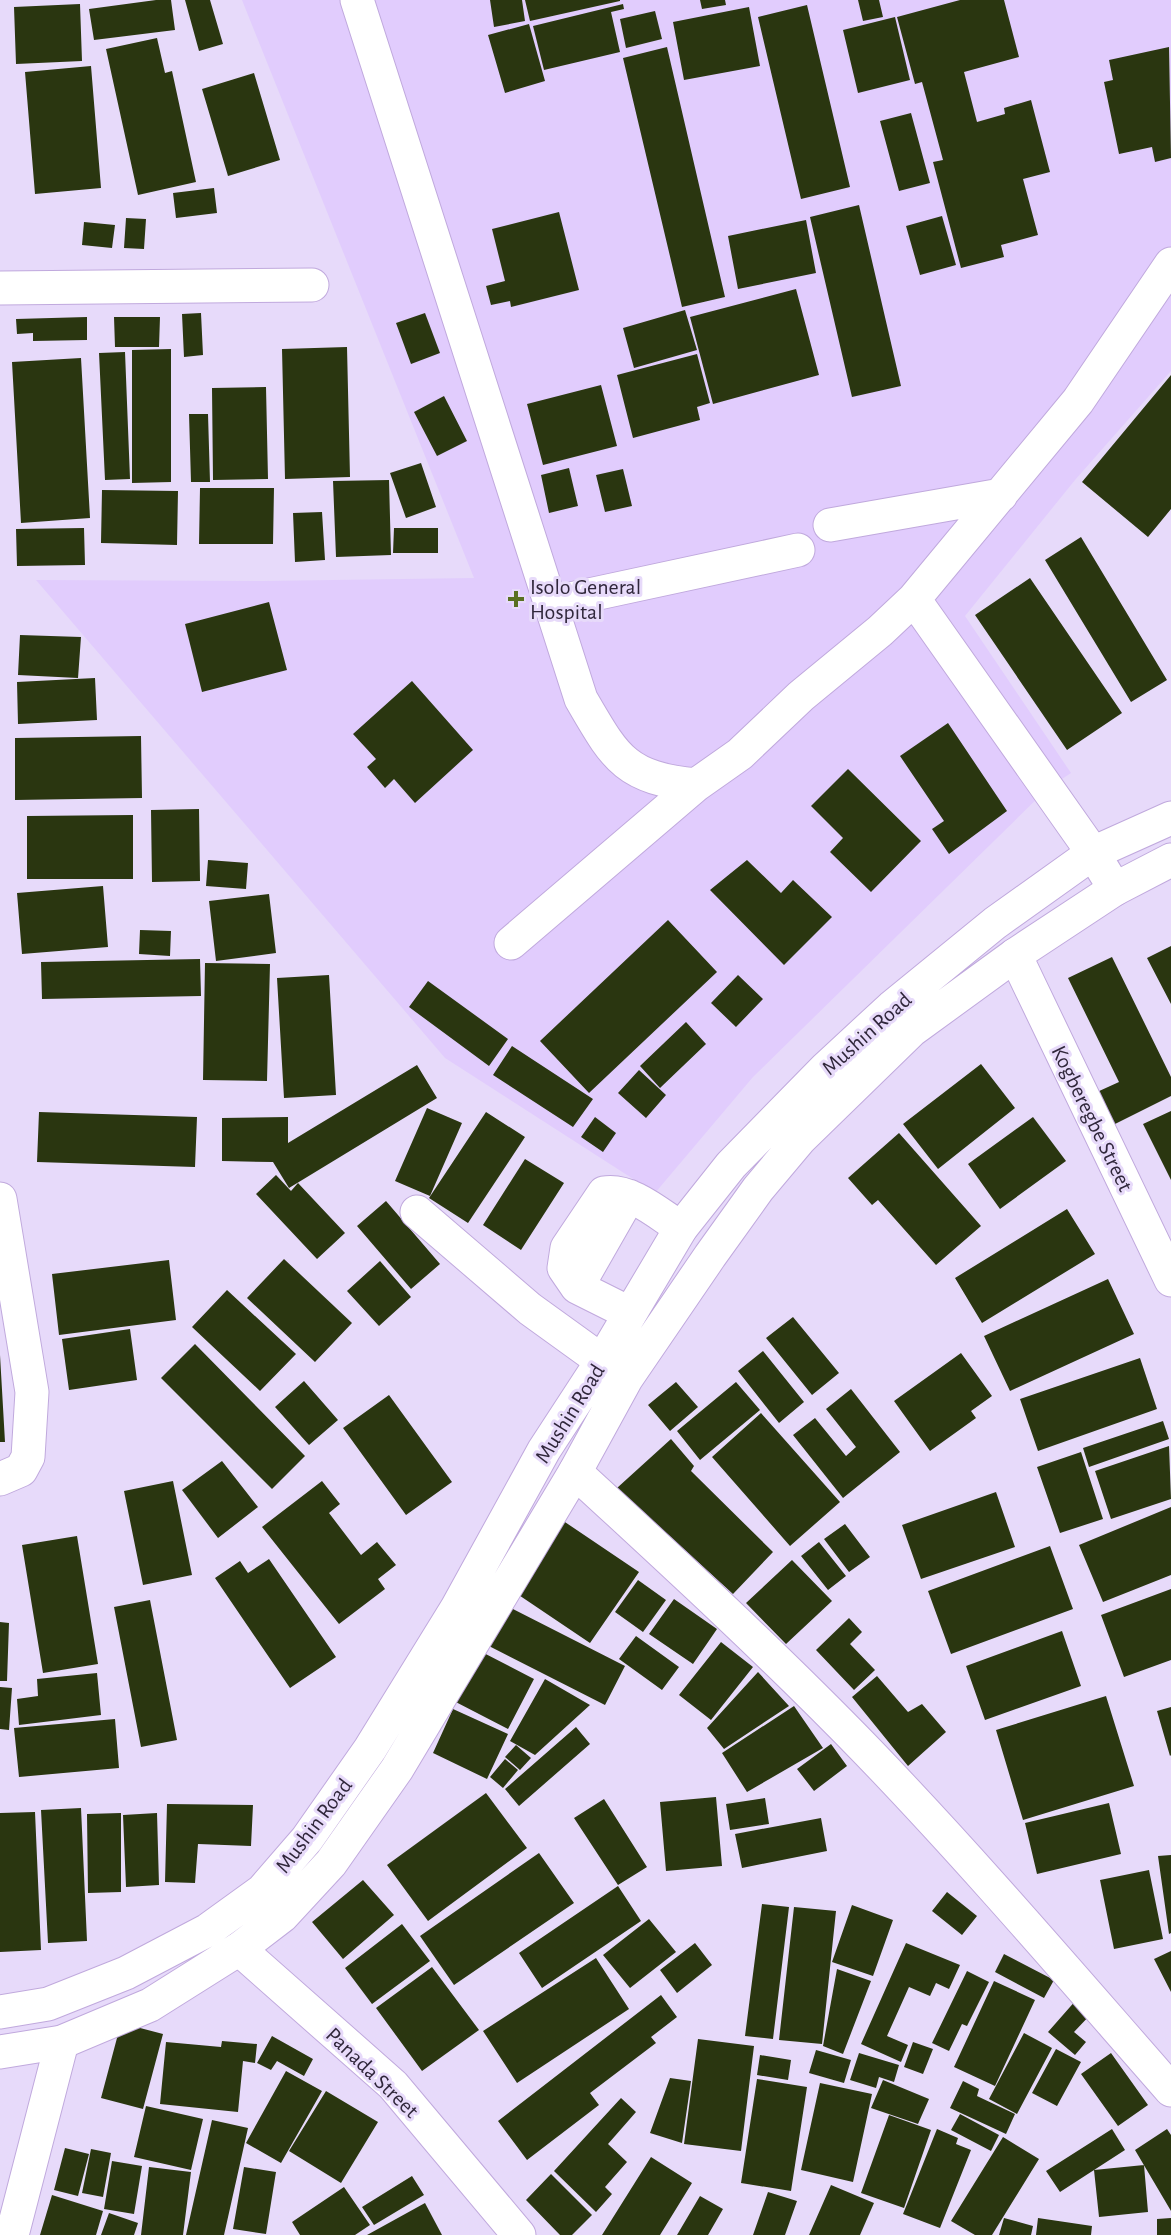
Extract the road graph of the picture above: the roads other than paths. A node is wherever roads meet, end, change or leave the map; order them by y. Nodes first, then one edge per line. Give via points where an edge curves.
1 (357, 0) edge
2 (1171, 264) edge
3 (312, 285) dead end
4 (0, 288) edge
5 (1001, 495) junction
6 (830, 525) dead end
7 (798, 550) dead end
8 (914, 599) junction
9 (552, 603) junction
10 (696, 785) junction
11 (1171, 818) edge
12 (1094, 853) junction
13 (1171, 860) edge
14 (1115, 889) junction
15 (511, 943) dead end
16 (1015, 955) junction
17 (0, 1199) edge
18 (417, 1212) dead end
19 (681, 1228) junction
20 (1171, 1280) edge
21 (629, 1313) junction
22 (602, 1361) junction
23 (575, 1472) junction
24 (0, 1479) edge
25 (239, 1949) junction
26 (0, 2012) edge
27 (62, 2042) junction
28 (0, 2052) edge
29 (1171, 2090) edge
30 (12, 2235) edge
31 (519, 2235) edge

1 - 9 main road
2 - 5 main road via 1078,401
3 - 4 main road
5 - 6 main road
5 - 8 main road
7 - 9 main road
8 - 10 main road via 740,754
8 - 12 main road
9 - 10 main road via 581,699 612,752 658,780
10 - 15 main road
11 - 12 main road, Mushin Road
12 - 14 main road
12 - 19 main road, Mushin Road via 996,923 892,1007 731,1165
13 - 14 main road, Mushin Road
14 - 16 main road, Mushin Road
16 - 20 main road, Kogberegbe Street
16 - 23 main road, Mushin Road via 912,1030 800,1139 758,1189 657,1332
17 - 24 main road via 32,1392 28,1457 21,1470
18 - 22 main road via 530,1309
19 - 21 main road, Mushin Road
19 - 21 main road via 614,1191 604,1193 567,1248 564,1268 577,1287
21 - 22 main road, Mushin Road
22 - 26 main road, Mushin Road via 544,1450 457,1608 370,1749 307,1839 262,1891 208,1930 126,1973 48,2004
23 - 25 main road, Mushin Road via 397,1769 331,1863 282,1916
23 - 29 main road via 710,1596 867,1751
25 - 27 main road, Mushin Road via 150,2005
25 - 31 main road, Panada Street via 393,2085
27 - 28 main road, Mushin Road
27 - 30 main road

